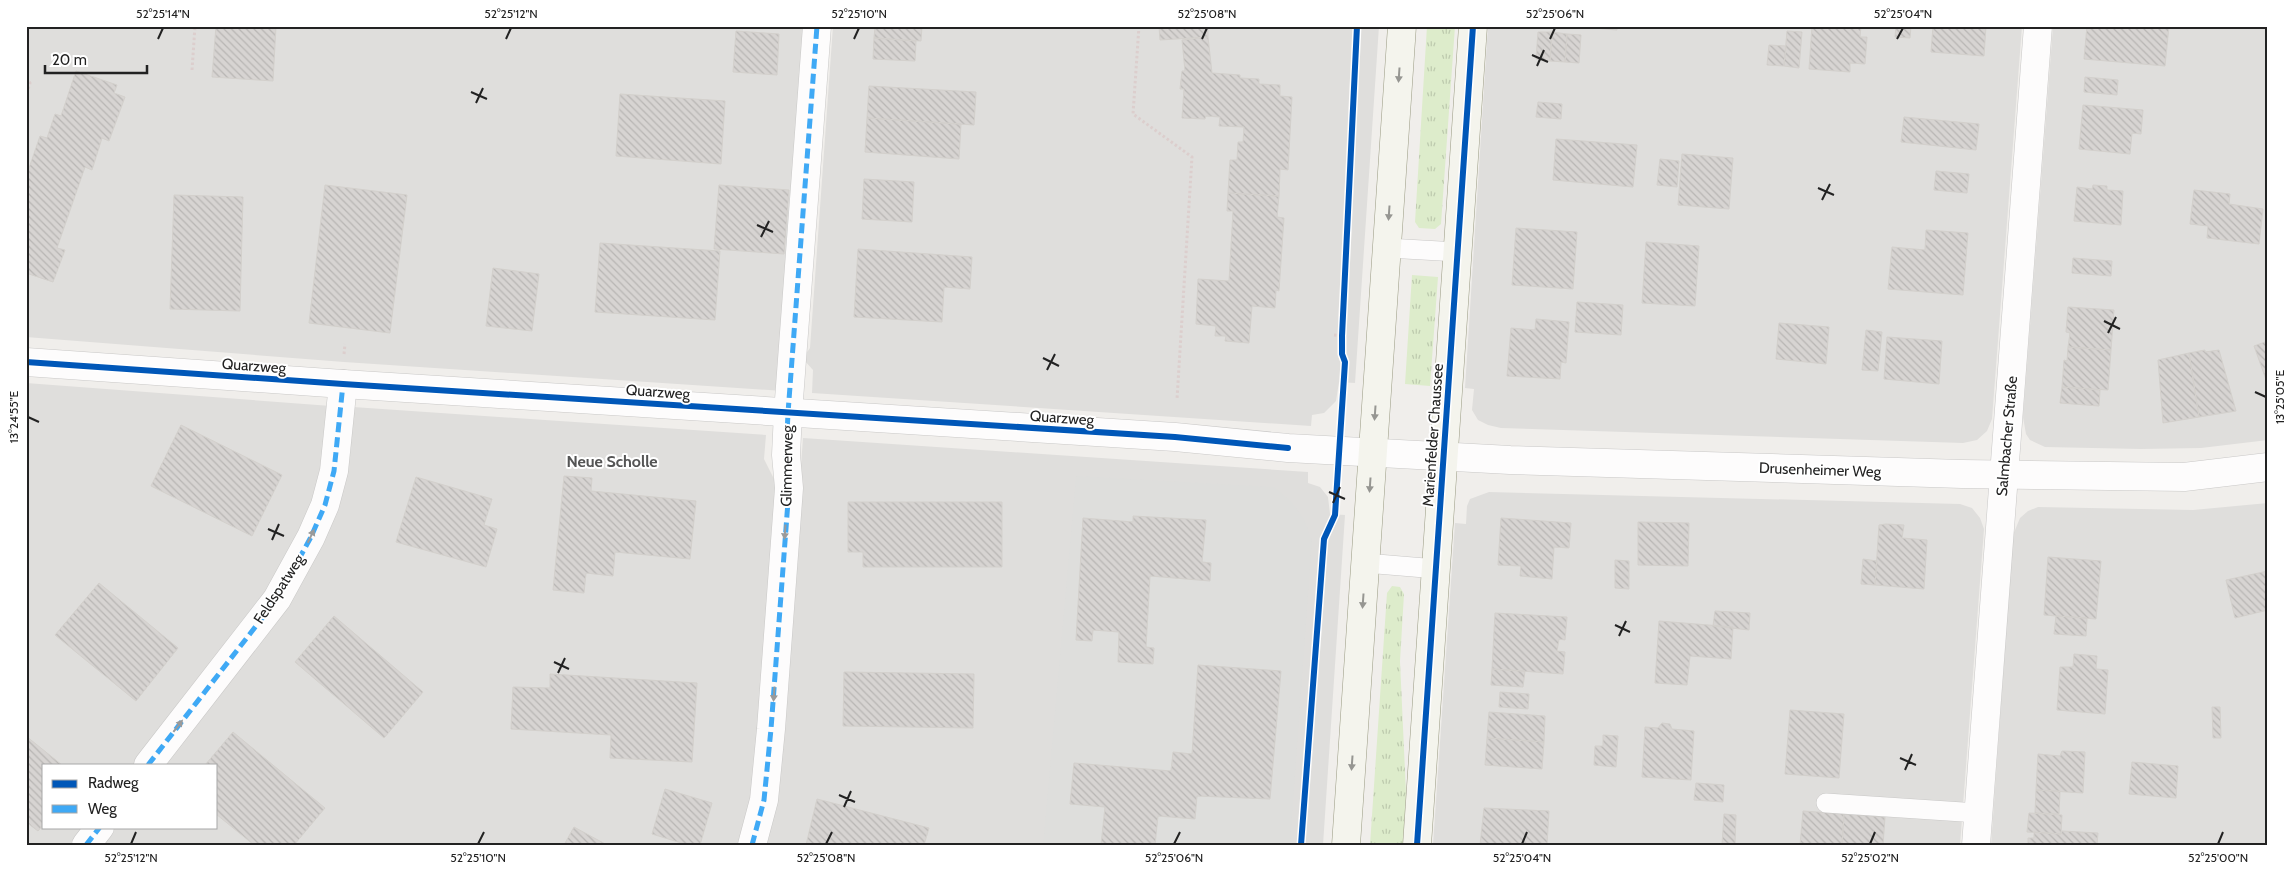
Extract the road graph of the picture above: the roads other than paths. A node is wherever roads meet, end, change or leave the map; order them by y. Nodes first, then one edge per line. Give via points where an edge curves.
1 (817, 26) edge
2 (1402, 26) edge
3 (1473, 26) edge
4 (2038, 26) edge
5 (1387, 248) junction
6 (1458, 252) junction
7 (26, 362) edge
8 (344, 384) junction
9 (788, 413) junction
10 (1372, 452) junction
11 (1444, 456) junction
12 (2268, 467) edge
13 (2005, 475) junction
14 (1366, 563) junction
15 (1437, 568) junction
16 (149, 764) edge
17 (1826, 803) dead end
18 (1978, 813) junction
19 (99, 828) edge
20 (86, 845) edge
21 (752, 845) edge
22 (1346, 845) edge
23 (1418, 845) edge
24 (1976, 845) edge

1 - 9 street, Glimmerweg
2 -> 5 main road
3 - 6 main road, Marienfelder Chaussee
4 - 13 street, Salmbacher Straße
5 - 6 lane
5 -> 10 main road
6 - 11 main road, Marienfelder Chaussee
7 - 8 street, Quarzweg
8 - 9 street, Quarzweg
16 -> 8 street, Feldspatweg via 277,598 312,537 334,471
9 - 10 street, Quarzweg
9 -> 21 street, Glimmerweg via 788,488 771,729 764,800
10 - 11 street, Drusenheimer Weg
10 -> 14 main road
11 - 13 street, Drusenheimer Weg
11 - 15 main road, Marienfelder Chaussee
12 - 13 street, Drusenheimer Weg via 2184,477
13 - 18 street, Salmbacher Straße
14 - 15 lane
14 -> 22 main road
15 - 23 main road, Marienfelder Chaussee
17 - 18 lane
18 - 24 street, Salmbacher Straße
19 - 20 street

